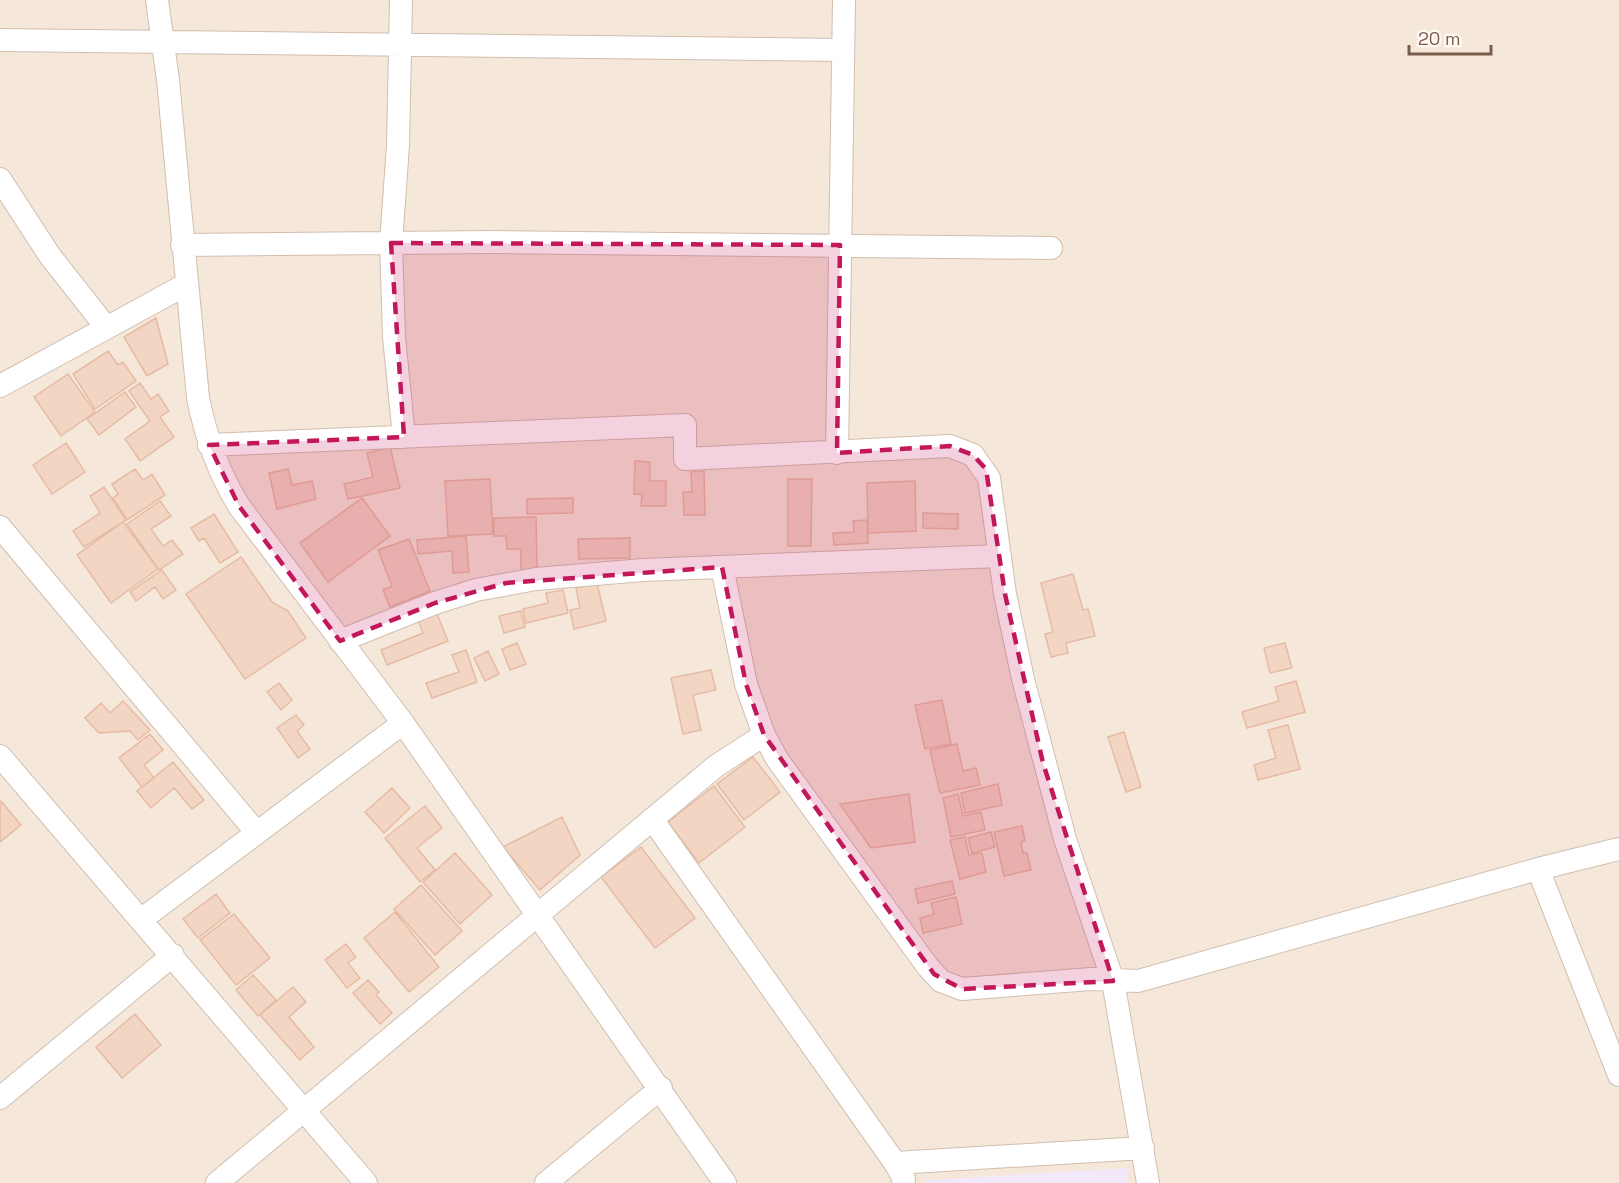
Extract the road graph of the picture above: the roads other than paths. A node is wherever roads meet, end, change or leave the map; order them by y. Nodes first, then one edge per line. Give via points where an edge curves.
1 (157, 0) edge
2 (401, 0) edge
3 (844, 0) edge
4 (0, 40) edge
5 (163, 42) junction
6 (401, 47) junction
7 (843, 50) junction
8 (0, 179) edge
9 (391, 243) junction
10 (182, 245) junction
11 (840, 245) junction
12 (1051, 248) dead end
13 (186, 285) junction
14 (106, 327) junction
15 (0, 386) edge
16 (404, 437) junction
17 (209, 445) junction
18 (837, 453) junction
19 (0, 527) edge
20 (1000, 556) junction
21 (722, 567) junction
22 (340, 640) junction
23 (403, 723) junction
24 (764, 735) junction
25 (0, 756) edge
26 (652, 819) junction
27 (257, 833) junction
28 (1619, 849) edge
29 (1538, 869) junction
30 (537, 914) junction
31 (142, 919) junction
32 (173, 955) junction
33 (1113, 981) junction
34 (1619, 1075) edge
35 (661, 1088) junction
36 (0, 1098) edge
37 (304, 1109) junction
38 (1143, 1148) junction
39 (899, 1173) edge
40 (218, 1183) edge
41 (366, 1183) edge
42 (546, 1183) edge
43 (725, 1183) edge
44 (1148, 1183) edge

1 - 5 street
2 - 6 street
3 - 7 street
4 - 5 street
5 - 6 street
5 - 10 street
6 - 7 street
6 - 9 street
7 - 11 street
8 - 14 street via 50,256
9 - 10 street
9 - 11 street
9 - 16 street via 394,337
10 - 13 street
11 - 12 street
11 - 18 street
13 - 14 street
13 - 17 street via 198,398
14 - 15 street
16 - 17 street
16 - 18 street via 685,425 685,459
17 - 22 street via 239,506
18 - 20 street via 950,446 973,455 989,478
19 - 27 street
20 - 21 street
20 - 33 street via 1043,763
21 - 22 street via 506,583 435,603
21 - 24 street via 746,684
22 - 23 street
23 - 27 street
23 - 30 street
24 - 26 street via 716,766
24 - 33 street via 793,781 941,981 962,989 1091,979
25 - 31 street
26 - 30 street
26 - 39 street
27 - 31 street
28 - 29 street
29 - 33 street via 1138,981
29 - 34 street
30 - 35 street
30 - 37 street
31 - 32 street
32 - 36 street
32 - 37 street
33 - 38 street
35 - 42 street
35 - 43 street
37 - 40 street
37 - 41 street
38 - 39 street
38 - 44 street

